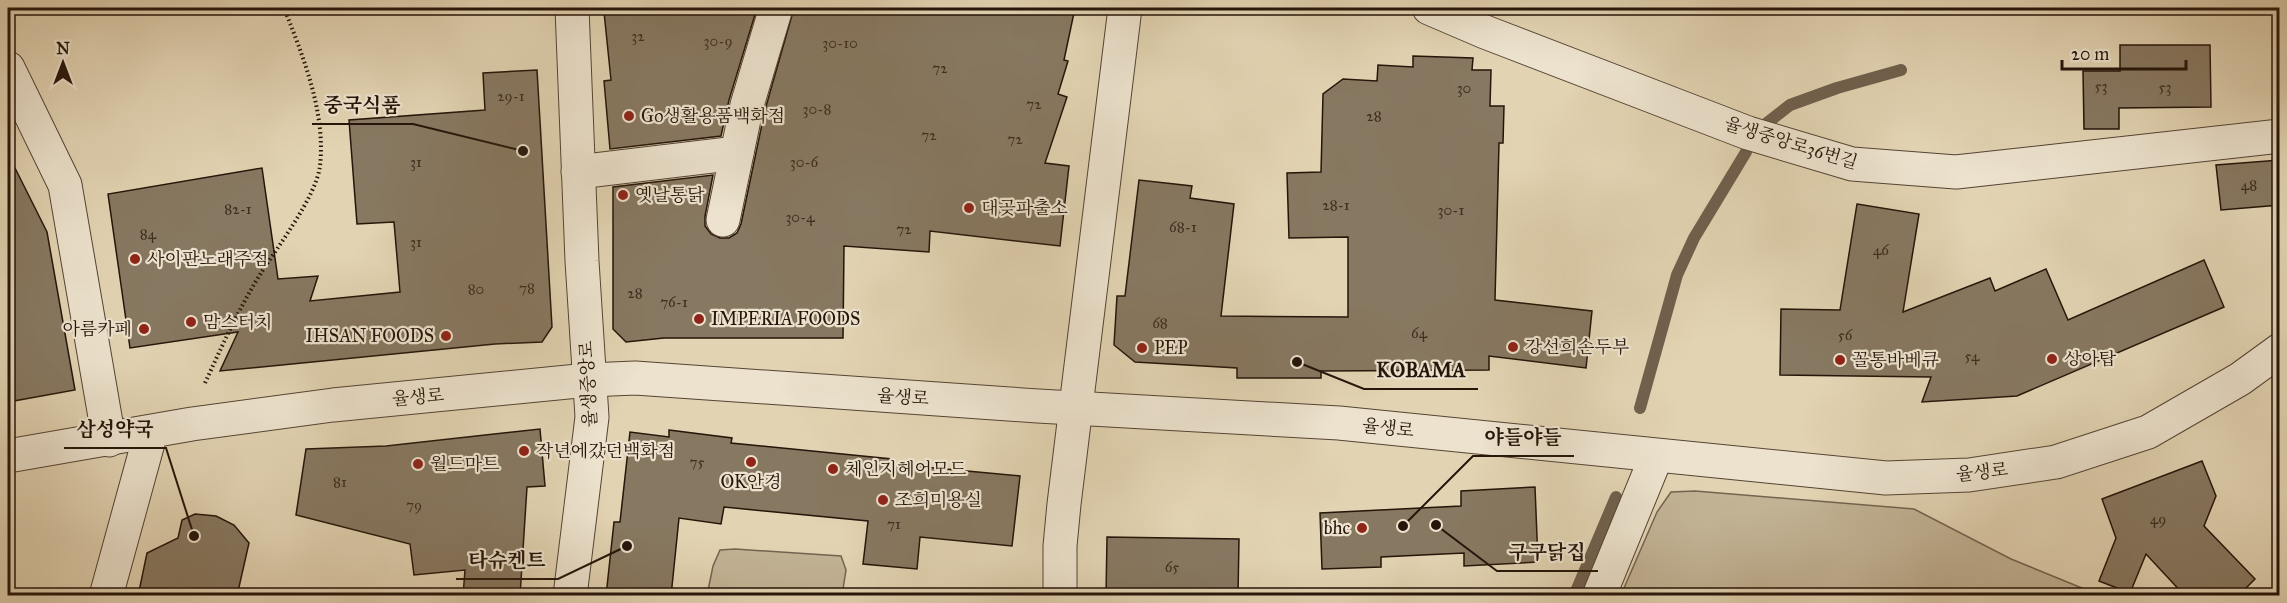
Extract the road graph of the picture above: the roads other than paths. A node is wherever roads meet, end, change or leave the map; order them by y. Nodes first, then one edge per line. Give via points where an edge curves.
1 (572, 8) edge
2 (776, 8) edge
3 (1125, 8) edge
4 (1429, 8) edge
5 (8, 68) edge
6 (2280, 136) edge
7 (737, 153) junction
8 (578, 172) junction
9 (723, 220) dead end
10 (2280, 350) edge
11 (588, 380) junction
12 (1077, 409) junction
13 (151, 432) junction
14 (110, 440) junction
15 (8, 456) edge
16 (1656, 457) junction
17 (106, 596) edge
18 (570, 596) edge
19 (1060, 596) edge
20 (1599, 596) edge

1 - 8 street, 율생중앙로
2 - 7 street
3 - 12 street
4 - 6 street, 율생중앙로36번길 via 1748,133 1852,164 1956,172
5 - 14 street via 65,185
7 - 8 street
7 - 9 street
8 - 11 street, 율생중앙로
10 - 16 street, 율생로 via 2240,379 2148,432 2056,462 1969,475 1886,478
11 - 12 street, 율생로 via 681,380
11 - 13 street, 율생로 via 333,405
11 - 18 street, 율생중앙로 via 591,433
12 - 16 street, 율생로 via 1339,423
12 - 19 street via 1060,546
13 - 14 street, 율생로
13 - 17 street
14 - 15 street, 율생로
16 - 20 street

